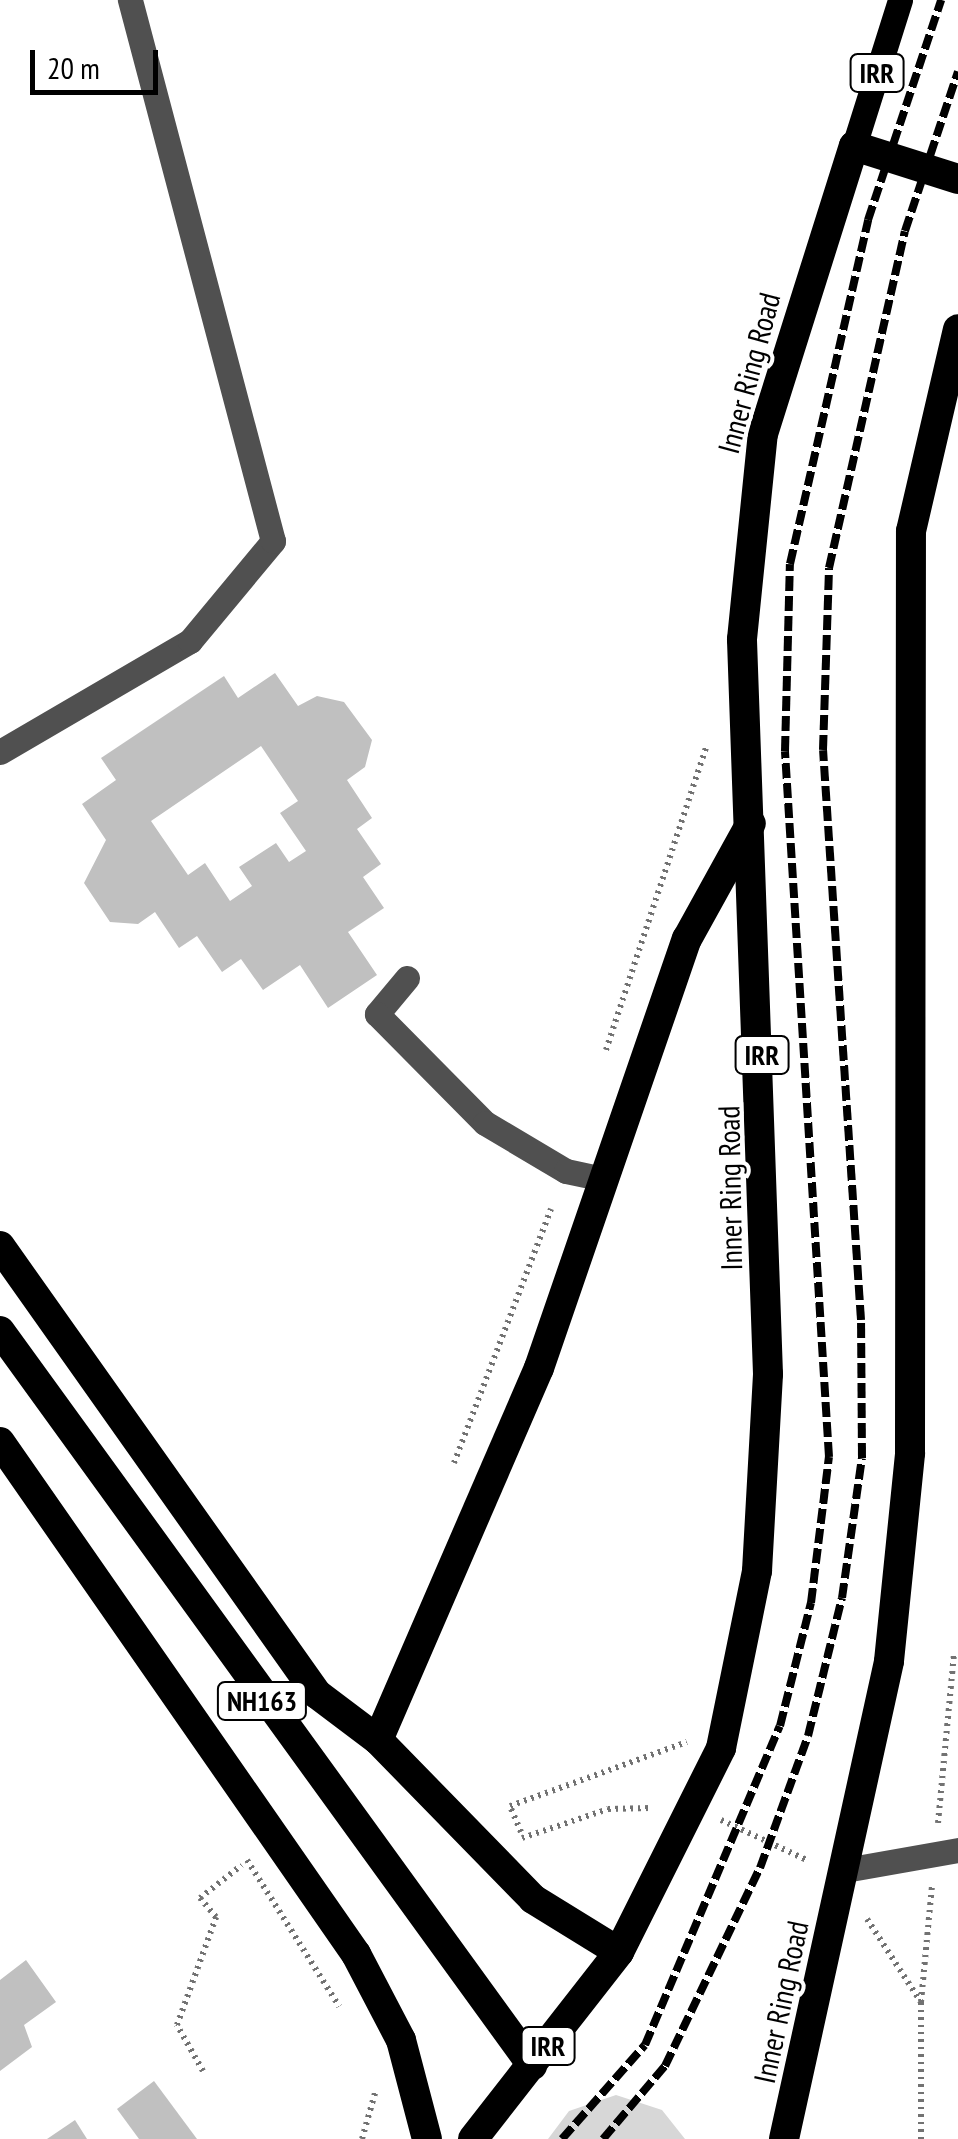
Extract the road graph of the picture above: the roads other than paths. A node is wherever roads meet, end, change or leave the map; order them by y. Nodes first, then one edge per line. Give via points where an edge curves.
1 (130, 0) edge
2 (900, 0) edge
3 (854, 146) junction
4 (958, 179) edge
5 (958, 329) edge
6 (0, 752) edge
7 (751, 822) junction
8 (407, 978) dead end
9 (604, 1179) junction
10 (0, 1246) edge
11 (0, 1332) edge
12 (0, 1442) edge
13 (378, 1740) junction
14 (958, 1850) edge
15 (845, 1870) junction
16 (619, 1952) junction
17 (532, 2065) junction
18 (791, 2130) edge
19 (428, 2139) edge
20 (473, 2139) edge

1 - 6 street via 272,540 190,641
2 - 3 main road, Inner Ring Road / IRR
3 - 4 highway
3 - 7 highway, Inner Ring Road / IRR via 763,434 742,639
5 - 15 highway, Inner Ring Road via 911,531 910,1453 889,1660
7 - 9 highway via 687,938
7 - 16 highway, Inner Ring Road / IRR via 768,1336 757,1571 721,1748
8 - 9 street via 378,1014 485,1124 566,1171
9 - 13 highway via 539,1368
10 - 13 highway, NH163 via 317,1694
11 - 17 highway, NH163
12 - 19 highway, NH163 via 356,1954 402,2040
13 - 16 highway, NH163 via 534,1898
14 - 15 street
15 - 18 highway, Inner Ring Road
16 - 17 highway, Inner Ring Road / IRR
17 - 20 highway, Inner Ring Road / IRR

